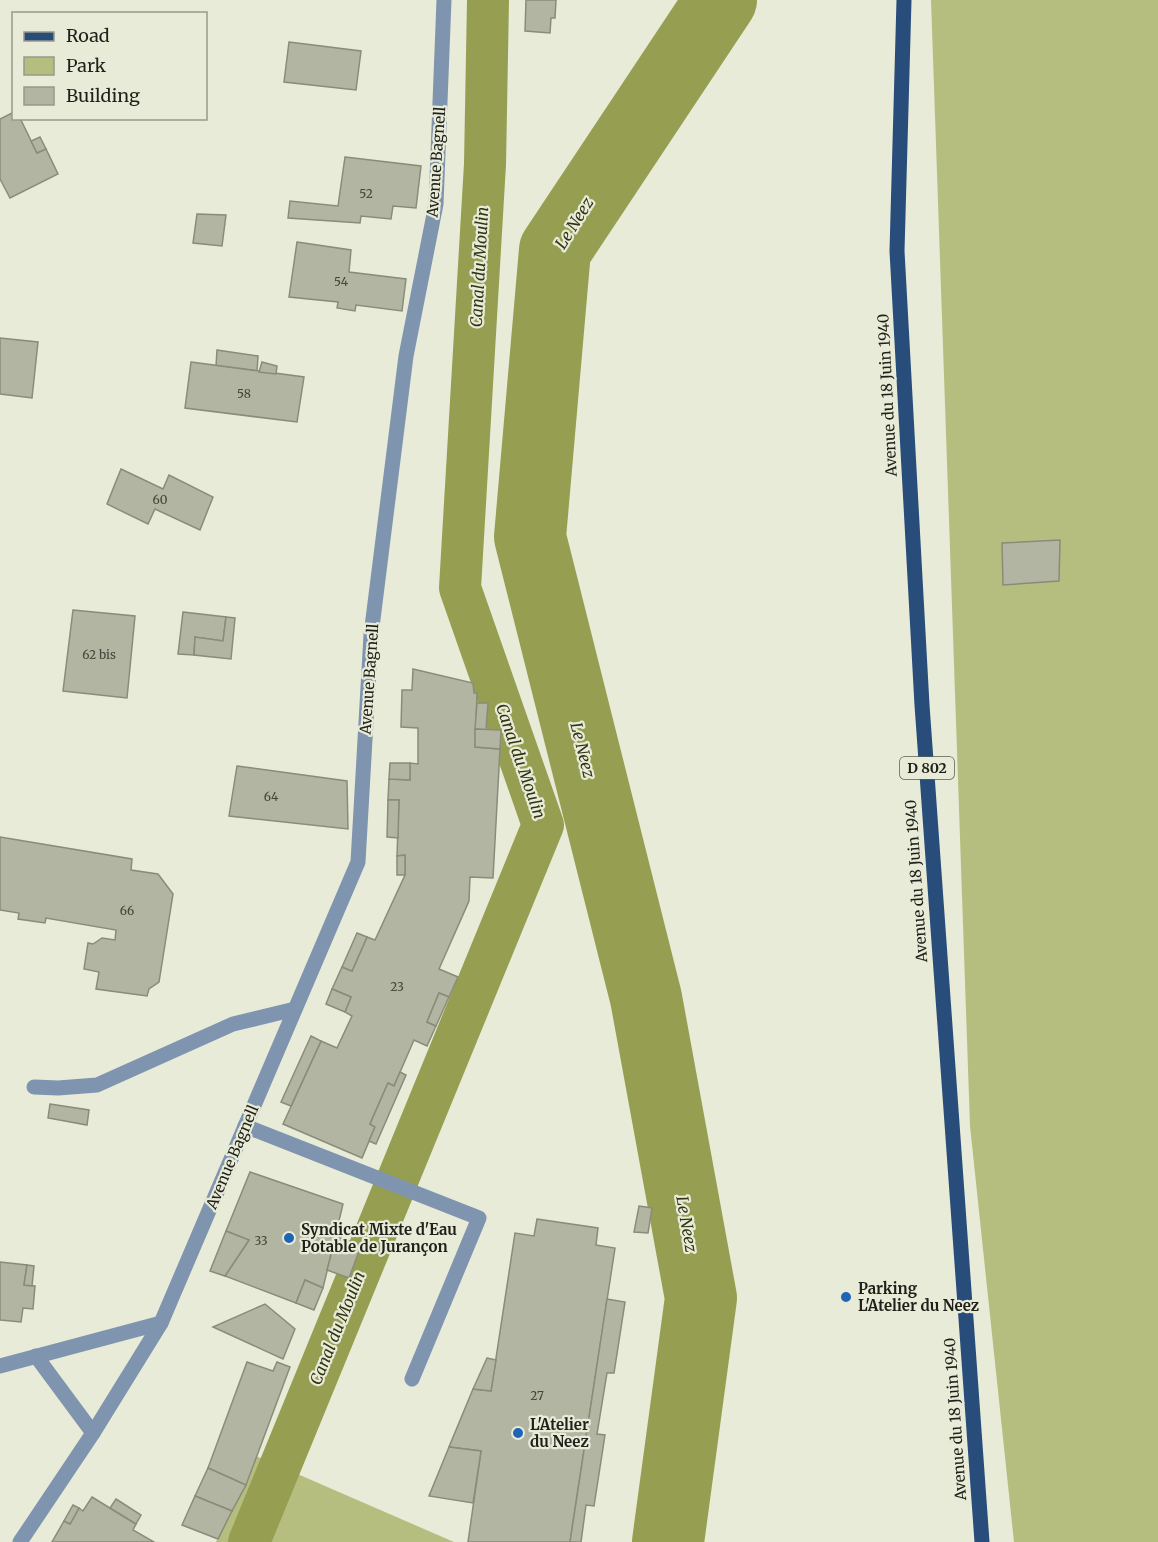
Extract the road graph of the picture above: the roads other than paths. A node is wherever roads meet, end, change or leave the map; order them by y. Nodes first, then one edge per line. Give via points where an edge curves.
1 (444, 0) edge
2 (904, 0) edge
3 (296, 1009) junction
4 (34, 1087) dead end
5 (245, 1126) junction
6 (161, 1323) junction
7 (36, 1356) junction
8 (0, 1366) edge
9 (412, 1379) dead end
10 (93, 1433) junction
11 (20, 1542) edge
12 (982, 1542) edge

1 - 3 street, Avenue Bagnell via 436,204 406,356 371,635 358,862
2 - 12 main road, Avenue du 18 Juin 1940 / D 802 via 897,252 922,705
3 - 4 street via 233,1024 97,1085
3 - 5 street, Avenue Bagnell
5 - 6 street, Avenue Bagnell
5 - 9 street via 479,1218
6 - 7 street
6 - 10 street, Avenue Bagnell
7 - 8 street
7 - 10 street
10 - 11 street, Avenue Bagnell

